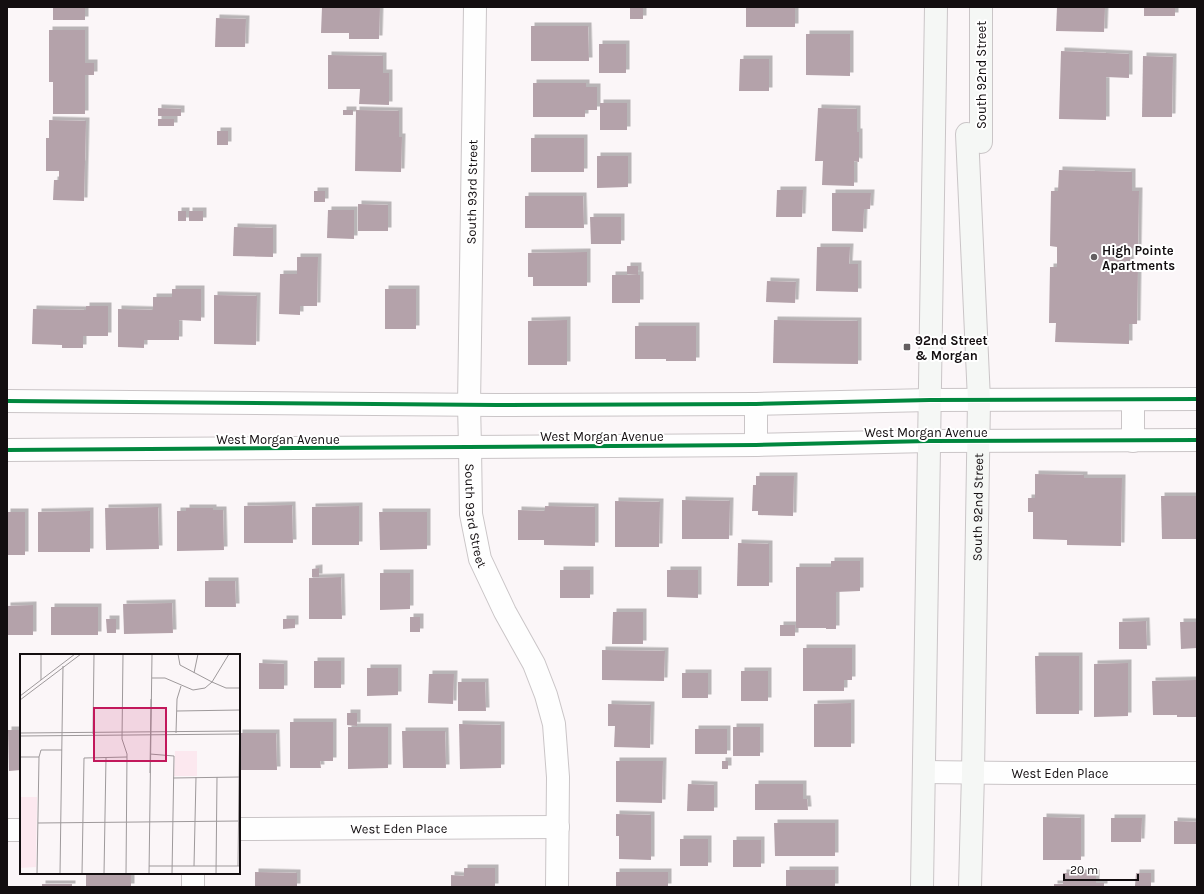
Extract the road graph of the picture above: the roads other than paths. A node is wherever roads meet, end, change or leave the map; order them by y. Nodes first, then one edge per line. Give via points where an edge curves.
1 (475, 7) edge
2 (936, 7) edge
3 (981, 7) edge
4 (1197, 398) edge
5 (930, 400) junction
6 (979, 400) junction
7 (1133, 400) junction
8 (7, 401) edge
9 (469, 404) junction
10 (756, 404) junction
11 (1197, 440) edge
12 (930, 441) junction
13 (1133, 441) junction
14 (978, 442) junction
15 (756, 445) junction
16 (470, 447) junction
17 (7, 450) edge
18 (924, 772) junction
19 (974, 773) junction
20 (1197, 773) edge
21 (558, 827) junction
22 (7, 830) edge
23 (20, 830) edge
24 (240, 830) edge
25 (193, 874) edge
26 (193, 887) edge
27 (557, 887) edge
28 (922, 887) edge
29 (970, 887) edge

1 - 9 street, South 93rd Street
2 - 5 main road
3 - 6 main road, South 92nd Street via 981,142 967,134
4 - 7 street
5 - 6 street
5 - 10 street
5 - 12 main road
6 - 7 street
6 - 14 main road, South 92nd Street
7 - 13 street
8 - 9 street
9 - 10 street
9 - 16 street, South 93rd Street
10 - 15 street
11 - 13 street, West Morgan Avenue
12 - 14 street, West Morgan Avenue
12 - 15 street, West Morgan Avenue
12 - 18 main road
13 - 14 street, West Morgan Avenue
14 - 19 main road, South 92nd Street
15 - 16 street, West Morgan Avenue
16 - 17 street, West Morgan Avenue
16 - 21 street, South 93rd Street via 471,514 480,559 505,612 534,664 554,724
18 - 19 street, West Eden Place
18 - 28 main road
19 - 20 street, West Eden Place
19 - 29 main road, South 92nd Street
21 - 24 street, West Eden Place
21 - 27 street, South 93rd Street
22 - 23 street
25 - 26 street

